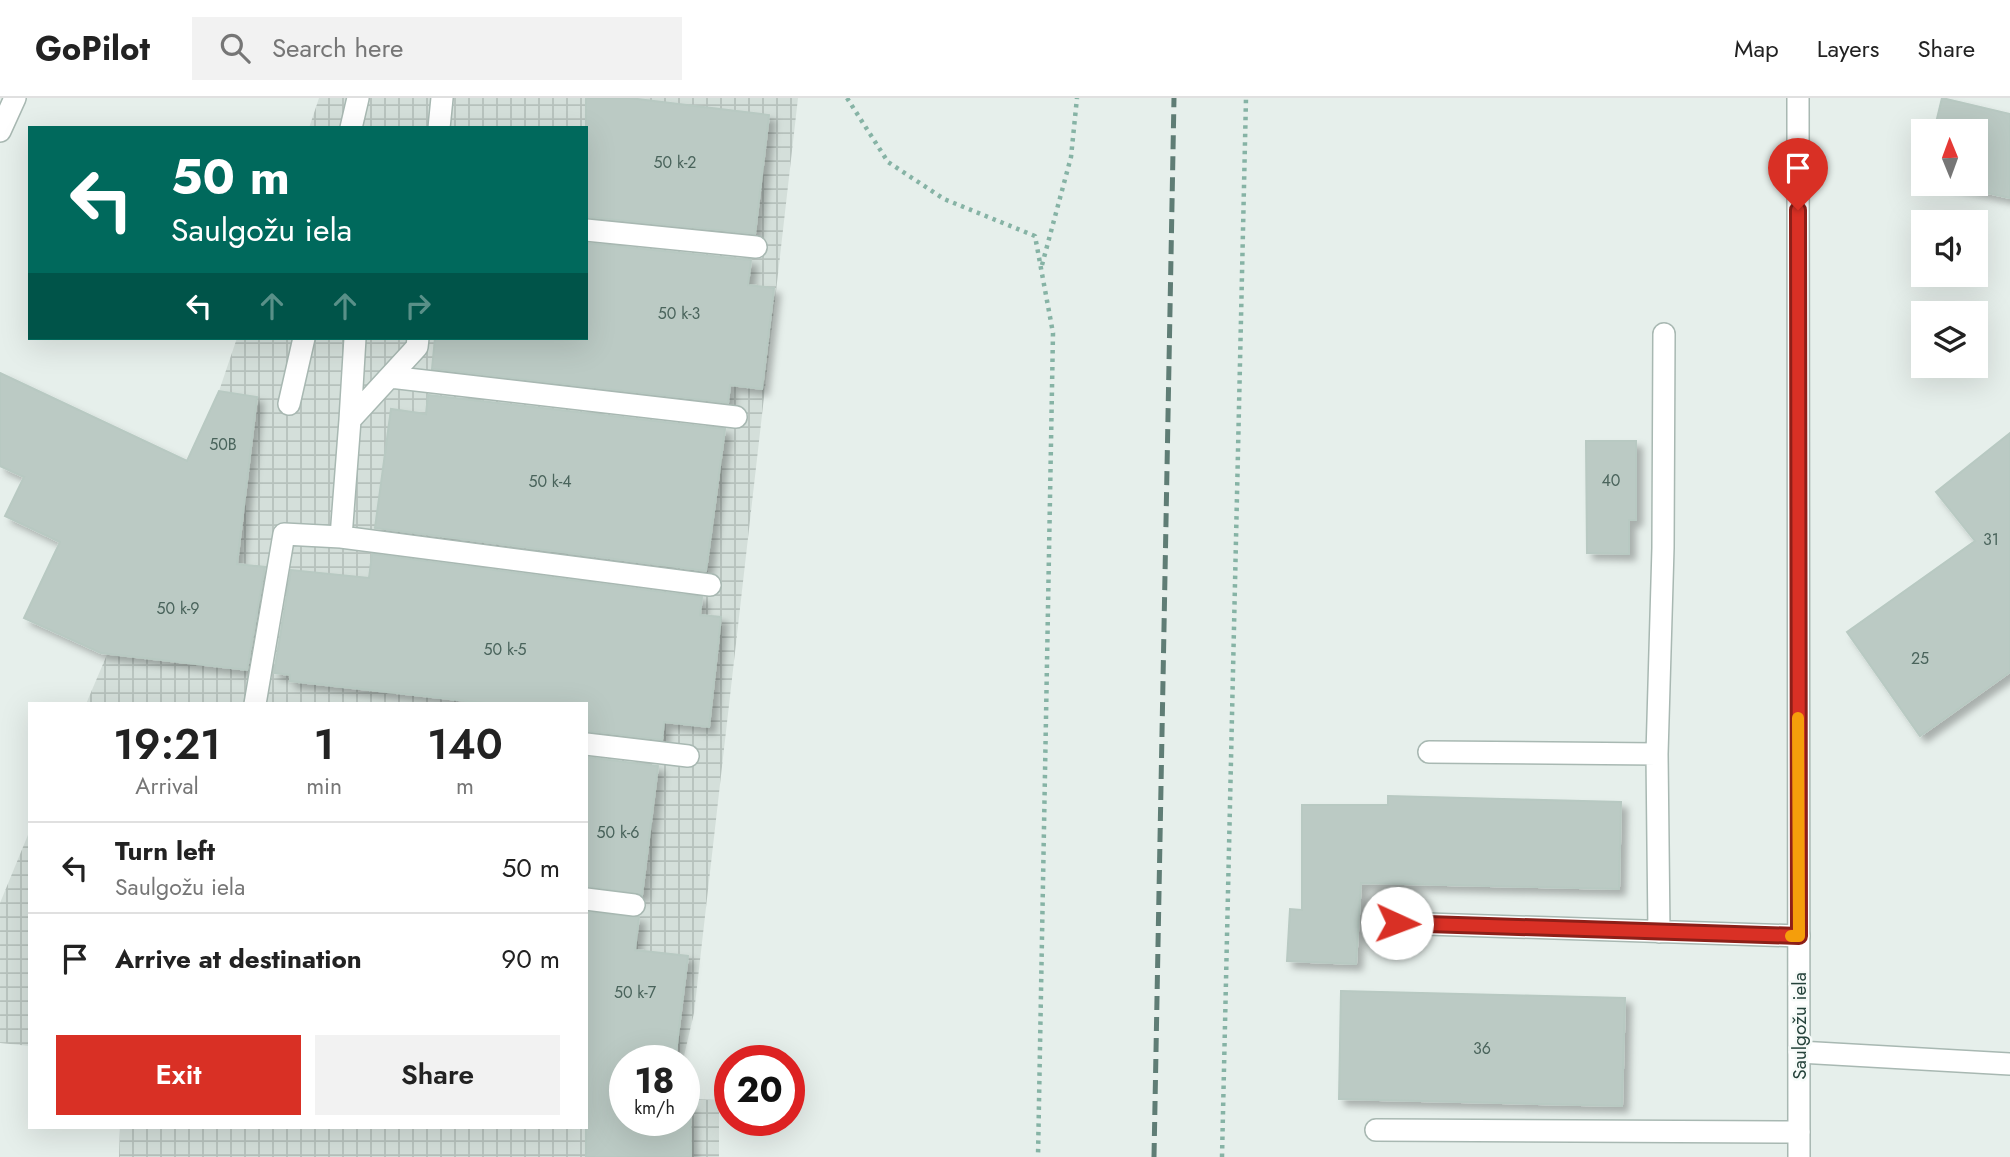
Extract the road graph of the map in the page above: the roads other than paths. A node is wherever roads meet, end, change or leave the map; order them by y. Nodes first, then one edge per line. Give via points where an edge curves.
1 (15, 98) edge
2 (359, 98) edge
3 (442, 98) edge
4 (1798, 98) edge
5 (352, 126) edge
6 (361, 126) edge
7 (439, 126) edge
8 (0, 131) edge
9 (588, 230) edge
10 (756, 247) dead end
11 (1664, 334) dead end
12 (304, 340) edge
13 (355, 340) edge
14 (418, 340) edge
15 (390, 377) junction
16 (289, 404) dead end
17 (736, 417) dead end
18 (350, 420) junction
19 (341, 537) junction
20 (710, 585) dead end
21 (255, 702) edge
22 (588, 744) edge
23 (1429, 752) dead end
24 (1657, 754) junction
25 (688, 756) dead end
26 (588, 899) edge
27 (634, 905) dead end
28 (1397, 923) dead end
29 (1659, 932) junction
30 (1799, 936) junction
31 (1799, 1052) junction
32 (2010, 1064) edge
33 (1376, 1130) dead end
34 (1798, 1132) junction
35 (1798, 1157) edge

1 - 8 street
2 - 5 street
2 - 6 street
3 - 7 street
4 - 30 street, Saulgožu iela
9 - 10 street
11 - 24 street
12 - 16 street
13 - 18 street
14 - 15 street via 418,347
15 - 17 street
15 - 18 street
18 - 19 street
19 - 20 street
19 - 21 street via 284,534
22 - 25 street
23 - 24 street
24 - 29 street
26 - 27 street
28 - 29 street
29 - 30 street
30 - 31 street, Saulgožu iela
31 - 32 street
31 - 34 street, Saulgožu iela
33 - 34 street
34 - 35 street, Saulgožu iela

